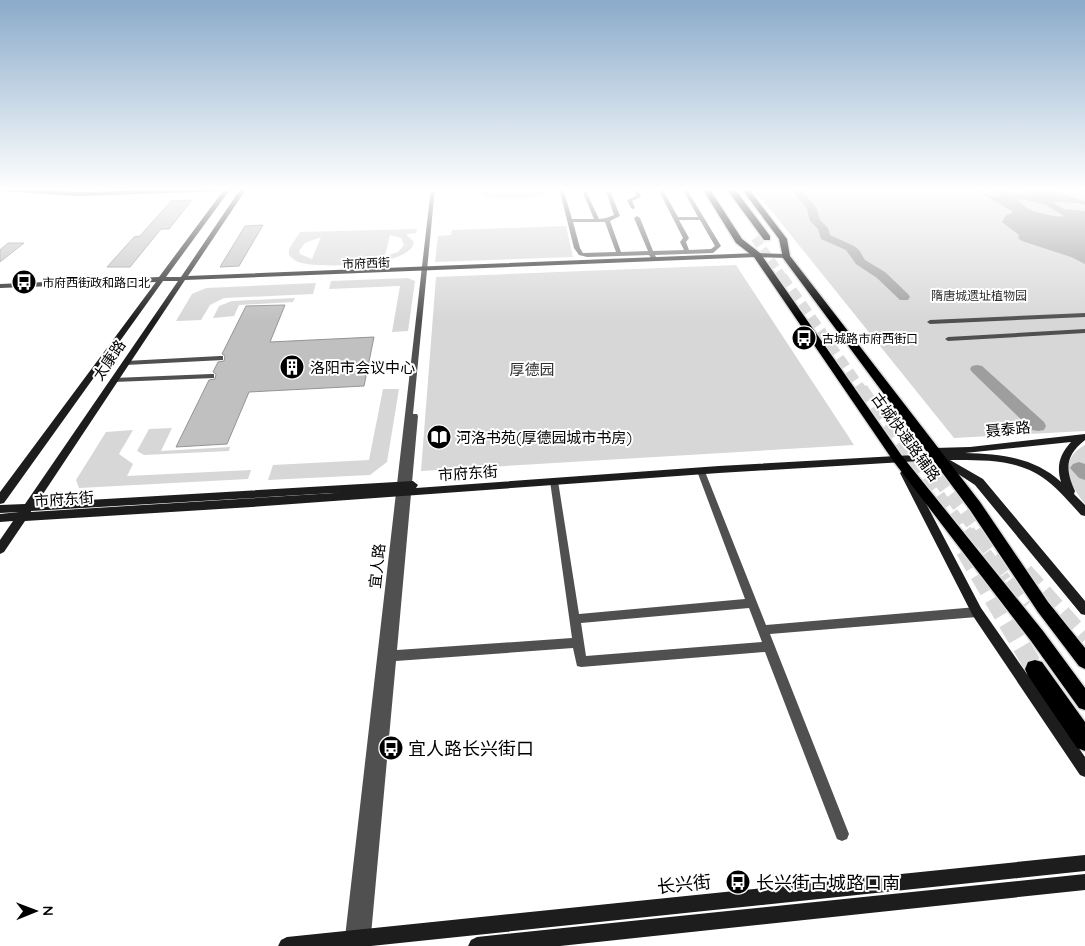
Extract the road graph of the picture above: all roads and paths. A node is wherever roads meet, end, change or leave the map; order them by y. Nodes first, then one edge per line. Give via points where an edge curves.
1 (196, 232) edge
2 (214, 232) edge
3 (431, 232) edge
4 (573, 232) edge
5 (611, 232) edge
6 (643, 232) edge
7 (683, 232) edge
8 (710, 232) edge
9 (733, 232) edge
10 (763, 232) edge
11 (778, 232) edge
12 (767, 238) tunnel mouth
13 (687, 251) junction
14 (619, 254) junction
15 (652, 256) junction
16 (758, 256) junction
17 (786, 256) junction
18 (427, 271) junction
19 (181, 280) junction
20 (160, 281) junction
21 (0, 288) edge
22 (1085, 315) edge
23 (972, 320) joint
24 (930, 322) dead end
25 (1085, 332) edge
26 (948, 339) dead end
27 (220, 358) dead end
28 (126, 363) junction
29 (211, 376) dead end
30 (114, 380) junction
31 (1083, 438) edge
32 (936, 454) junction
33 (896, 456) junction
34 (701, 471) junction
35 (554, 481) junction
36 (403, 489) junction
37 (0, 500) edge
38 (1075, 502) junction
39 (0, 509) edge
40 (26, 512) junction
41 (1085, 512) edge
42 (0, 518) edge
43 (0, 549) edge
44 (753, 603) junction
45 (1083, 606) edge
46 (977, 612) junction
47 (574, 619) junction
48 (763, 630) junction
49 (578, 643) junction
50 (770, 646) junction
51 (387, 656) junction
52 (1085, 661) edge
53 (1035, 669) tunnel mouth
54 (1085, 702) edge
55 (1085, 740) edge
56 (1085, 770) edge
57 (842, 834) dead end
58 (1085, 863) edge
59 (1085, 882) edge
60 (357, 942) edge
61 (287, 946) edge
62 (477, 946) edge

1 - 20 main road, 太康路
2 - 19 main road, 太康路
3 - 18 street, 宜人路
4 - 14 street via 581,254
5 - 14 street
6 - 15 street
7 - 13 street
8 - 13 street via 718,246 713,251
9 - 16 main road, 古城快速路辅路
10 - 12 highway
11 - 17 main road, 古城快速路辅路 via 783,239
13 - 15 street
14 - 15 street
15 - 16 main road, 市府西街
15 - 18 main road, 市府西街
16 - 17 main road, 市府西街
16 - 18 main road, 市府西街
16 - 33 main road, 古城快速路辅路
17 - 32 main road, 古城快速路辅路
18 - 19 main road, 市府西街
18 - 36 street, 宜人路
19 - 20 main road, 市府西街
19 - 28 main road, 太康路
20 - 21 main road, 市府西街
20 - 37 main road, 太康路
22 - 23 street
23 - 24 street
25 - 26 street
27 - 28 street
28 - 30 main road, 太康路
29 - 30 street
30 - 40 main road, 太康路
31 - 32 main road, 聂泰路
31 - 38 main road via 1068,448 1063,461 1064,480
32 - 33 main road, 市府东街
32 - 38 main road via 1017,461 1056,481
32 - 45 main road via 979,482
32 - 52 main road, 古城快速路辅路 via 1043,607
33 - 34 main road, 市府东街
33 - 36 main road, 市府东街
33 - 46 main road
33 - 54 main road, 古城快速路辅路
34 - 35 main road, 市府东街
34 - 44 street
35 - 36 main road, 市府东街
35 - 47 street
36 - 40 main road, 市府东街
36 - 51 street, 宜人路
38 - 41 main road
39 - 40 main road, 市府东街
40 - 42 main road, 市府东街
40 - 43 main road, 太康路
44 - 47 street
44 - 48 street
46 - 48 street
46 - 56 main road
47 - 49 street
48 - 50 street
49 - 50 street via 581,662
49 - 51 street
50 - 57 street
51 - 60 street, 宜人路
53 - 55 highway
58 - 60 main road, 长兴街
59 - 62 main road
60 - 61 main road, 长兴街

